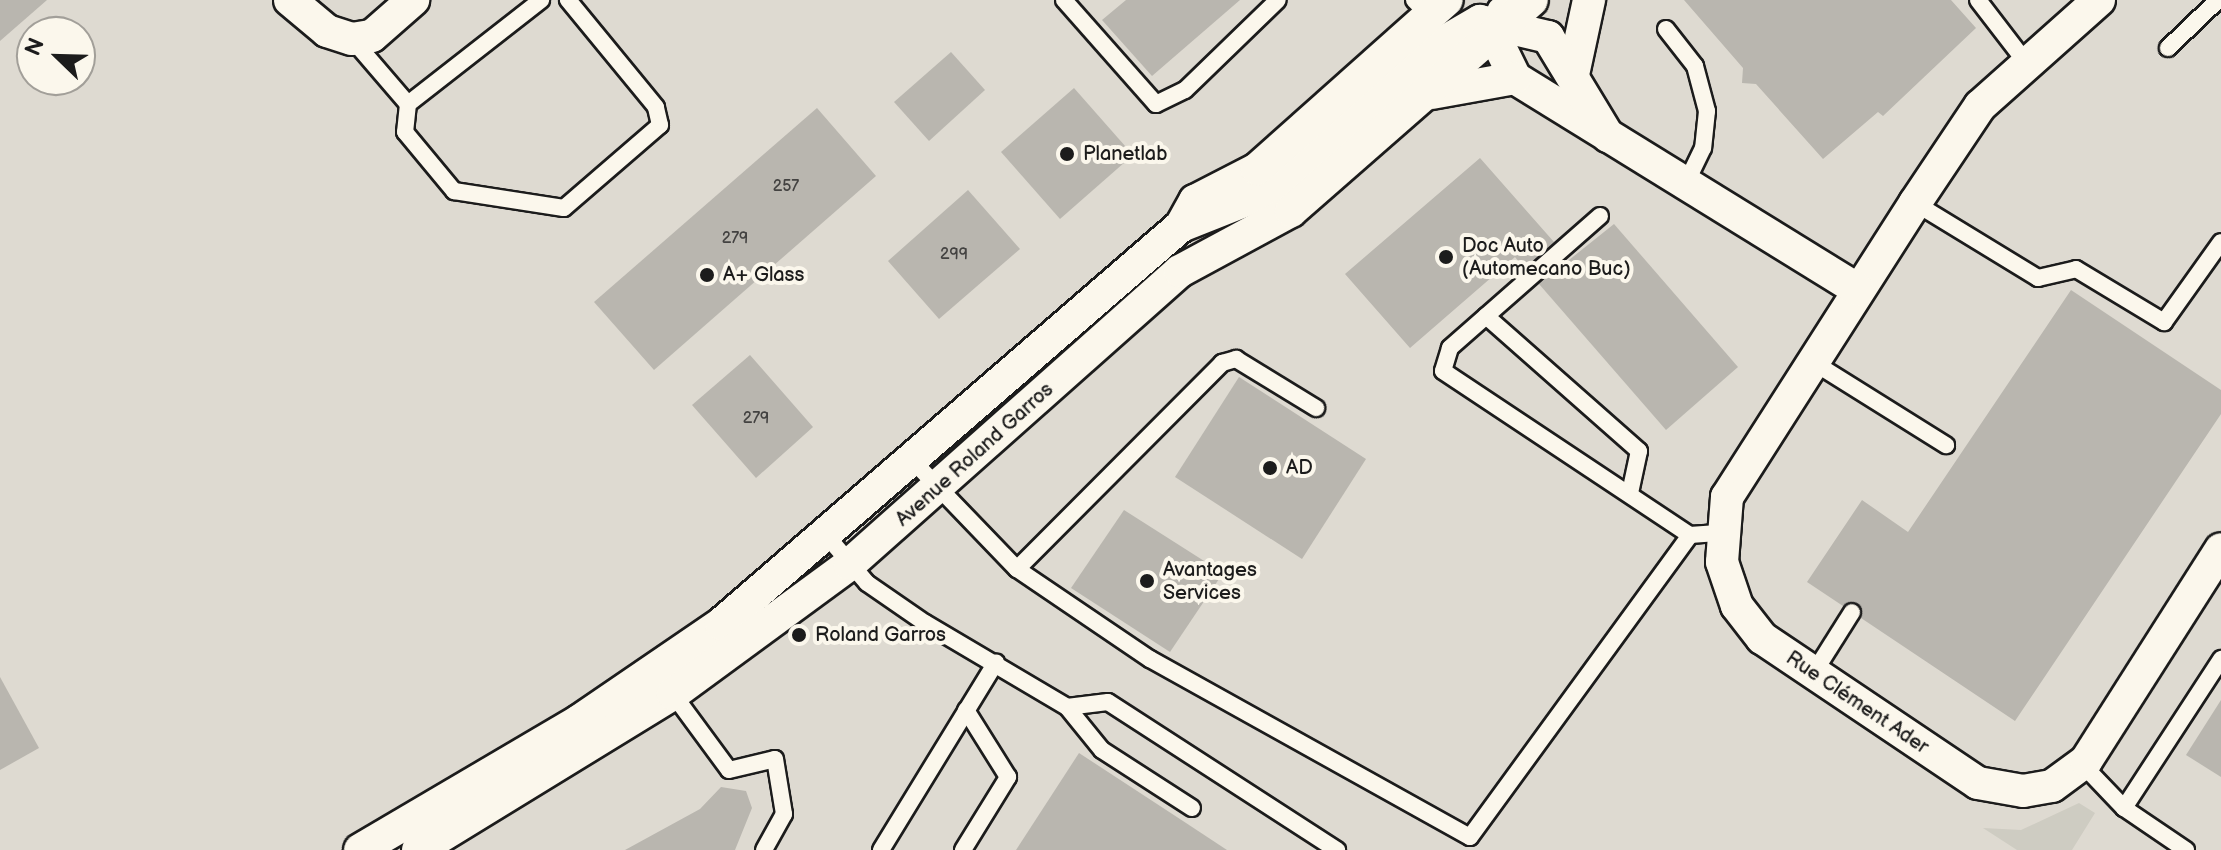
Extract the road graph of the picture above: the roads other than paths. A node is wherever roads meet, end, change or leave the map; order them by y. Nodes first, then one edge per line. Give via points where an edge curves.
1 (290, 0) edge
2 (413, 0) edge
3 (541, 0) edge
4 (568, 0) edge
5 (1064, 0) edge
6 (1278, 0) edge
7 (1532, 0) edge
8 (1589, 0) edge
9 (2099, 0) edge
10 (2218, 0) edge
11 (1980, 1) edge
12 (1430, 5) edge
13 (1497, 22) edge
14 (1666, 29) dead end
15 (352, 39) junction
16 (2168, 48) dead end
17 (2025, 61) junction
18 (1574, 70) junction
19 (1515, 78) junction
20 (1425, 94) junction
21 (408, 104) junction
22 (1608, 136) junction
23 (1685, 185) junction
24 (1915, 203) junction
25 (1600, 216) dead end
26 (1181, 226) junction
27 (2221, 242) edge
28 (1858, 290) junction
29 (1486, 316) junction
30 (1813, 362) junction
31 (1316, 408) dead end
32 (1946, 445) dead end
33 (913, 461) junction
34 (937, 489) junction
35 (1630, 493) junction
36 (1705, 534) junction
37 (826, 535) junction
38 (2221, 549) edge
39 (850, 564) junction
40 (1017, 569) junction
41 (1852, 612) dead end
42 (2221, 659) edge
43 (996, 662) junction
44 (1813, 674) junction
45 (673, 694) junction
46 (1067, 707) junction
47 (966, 710) junction
48 (2082, 764) junction
49 (1192, 808) dead end
50 (2124, 808) junction
51 (360, 850) edge
52 (418, 850) edge
53 (764, 850) edge
54 (881, 850) edge
55 (963, 850) edge
56 (1337, 850) edge
57 (2186, 850) edge

1 - 15 street via 327,31
2 - 15 street via 372,36
3 - 21 lane
4 - 21 lane via 656,107 660,125 564,208 454,191 405,132
5 - 6 lane via 1156,104 1185,90
7 - 13 street, Avenue Roland Garros
8 - 18 street
9 - 17 street, Rue Clément Ader
10 - 16 lane
11 - 17 lane
12 - 26 street, Avenue Roland Garros via 1257,169 1195,201
13 - 18 street via 1548,37
13 - 19 street
13 - 20 street, Avenue Roland Garros
13 - 26 street, Avenue Roland Garros via 1430,50 1277,188
14 - 23 lane via 1695,66 1707,111 1703,148
15 - 21 lane
17 - 24 street, Rue Clément Ader via 1980,106
18 - 22 street
19 - 20 street
19 - 22 street
20 - 34 street, Avenue Roland Garros via 1291,211 1180,271
22 - 23 street
23 - 28 street
24 - 27 lane via 2038,278 2076,269 2164,322
24 - 28 street, Rue Clément Ader
25 - 29 lane
26 - 33 street, Avenue Roland Garros
28 - 30 street, Rue Clément Ader
29 - 35 lane via 1639,451
29 - 35 lane via 1450,348 1443,371
30 - 32 lane
30 - 36 street, Rue Clément Ader
31 - 40 lane via 1236,359 1222,363
33 - 34 lane
33 - 37 street, Avenue Roland Garros
34 - 39 street, Avenue Roland Garros
34 - 40 lane
35 - 36 lane
36 - 40 lane via 1470,837 1150,659
36 - 44 street, Rue Clément Ader via 1737,606 1762,638
37 - 39 lane
37 - 51 street, Avenue Roland Garros via 721,624 657,668
38 - 48 street, Rue Clément Ader
39 - 43 lane via 905,610
39 - 45 street, Avenue Roland Garros
41 - 44 lane
42 - 50 lane
43 - 46 lane
43 - 47 lane
44 - 48 street, Rue Clément Ader via 1978,783 2023,791 2052,786
45 - 52 street, Avenue Roland Garros
45 - 53 lane via 729,770 775,759 784,814
46 - 49 lane via 1102,750
46 - 56 lane via 1108,702
47 - 54 lane
47 - 55 lane via 1008,777
48 - 50 lane
50 - 57 lane

